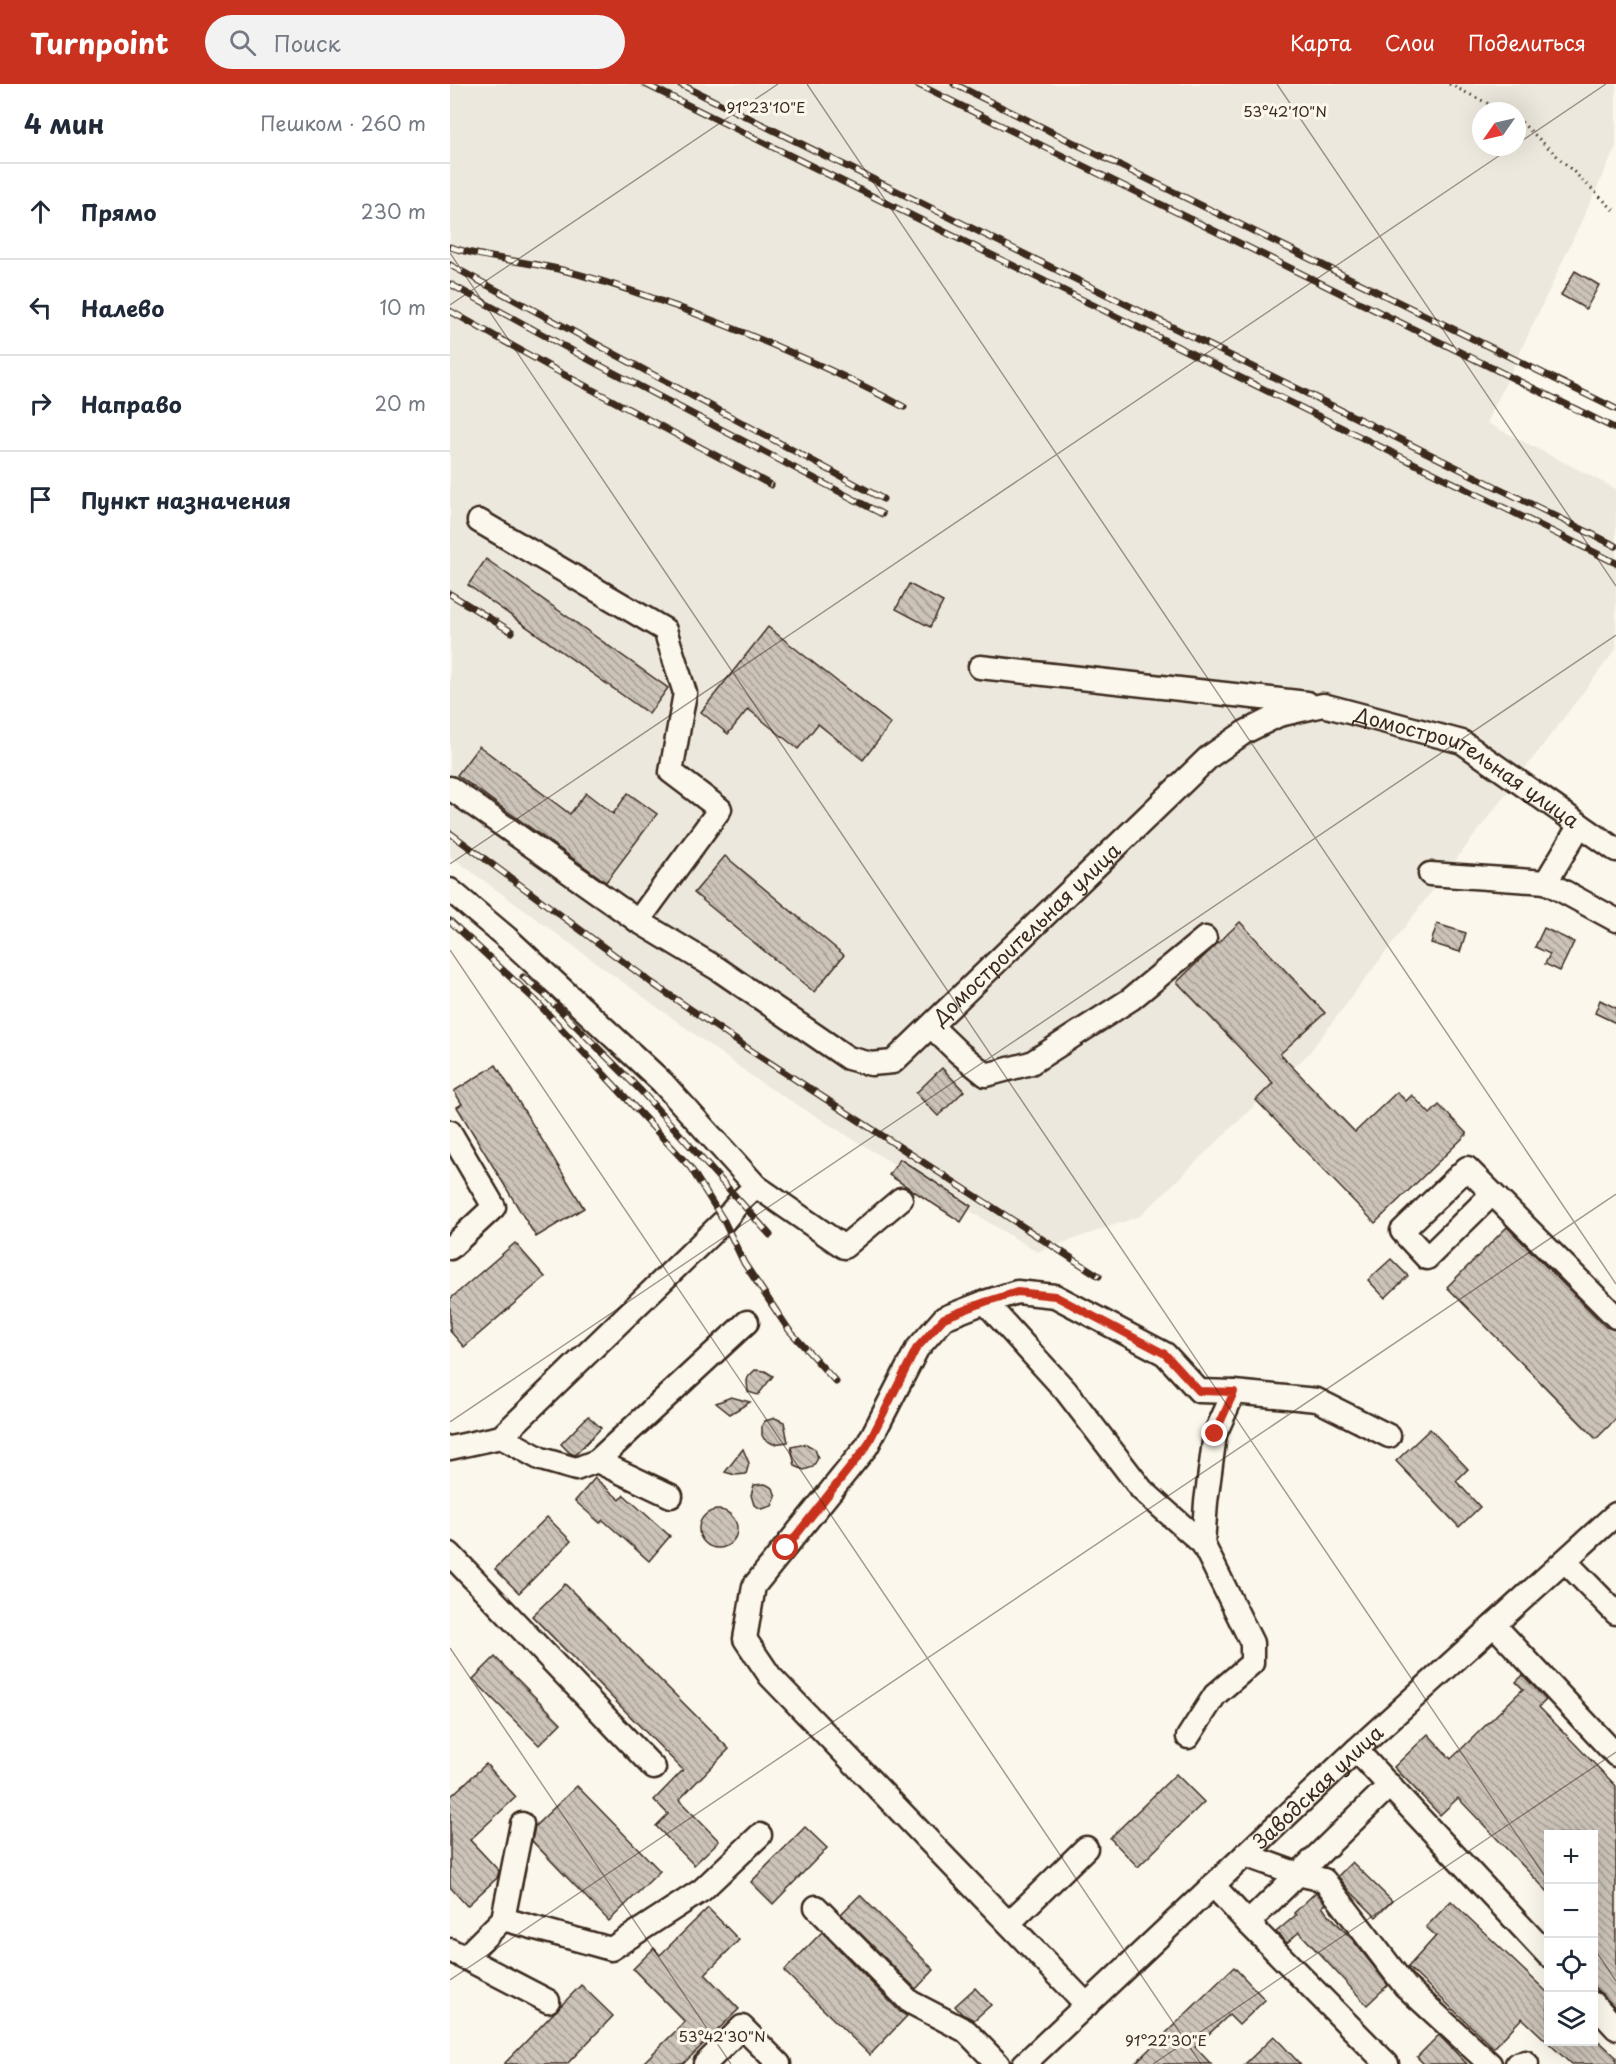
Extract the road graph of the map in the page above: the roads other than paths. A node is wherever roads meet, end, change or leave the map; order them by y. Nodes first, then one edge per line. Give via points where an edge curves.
1 (478, 521) dead end
2 (980, 667) dead end
3 (1323, 705) junction
4 (450, 788) edge
5 (1580, 825) junction
6 (1616, 850) edge
7 (1430, 874) dead end
8 (1546, 882) junction
9 (450, 890) edge
10 (638, 921) junction
11 (1616, 921) edge
12 (1205, 938) dead end
13 (931, 1026) junction
14 (450, 1132) edge
15 (756, 1186) junction
16 (1492, 1194) dead end
17 (901, 1199) dead end
18 (450, 1248) edge
19 (985, 1302) junction
20 (1616, 1317) edge
21 (747, 1322) dead end
22 (1234, 1392) junction
23 (1389, 1436) dead end
24 (501, 1437) junction
25 (450, 1448) edge
26 (597, 1461) junction
27 (671, 1496) dead end
28 (1616, 1514) edge
29 (1203, 1544) junction
30 (450, 1554) edge
31 (1565, 1561) junction
32 (1616, 1613) edge
33 (1494, 1625) junction
34 (1188, 1737) dead end
35 (1356, 1750) junction
36 (1616, 1755) edge
37 (654, 1768) dead end
38 (1390, 1785) junction
39 (522, 1824) dead end
40 (760, 1835) dead end
41 (1086, 1848) dead end
42 (1245, 1855) junction
43 (1298, 1874) junction
44 (1213, 1885) junction
45 (816, 1907) dead end
46 (503, 1918) junction
47 (1009, 1923) junction
48 (1248, 1923) junction
49 (1544, 1951) edge
50 (457, 1954) edge
51 (548, 2001) dead end
52 (1087, 2004) junction
53 (1598, 2009) edge
54 (1616, 2028) edge
55 (705, 2064) edge
56 (779, 2064) edge
57 (998, 2064) edge
58 (1024, 2064) edge
59 (1387, 2064) edge
60 (1490, 2064) edge
61 (1517, 2064) edge
62 (1527, 2064) edge

1 - 10 street via 665,630 685,693 671,772 720,809
2 - 3 street
3 - 5 street, Домостроительная улица via 1462,742
3 - 13 street, Домостроительная улица via 1280,715 1245,732 1209,757
4 - 10 street, Домостроительная улица
5 - 6 street, Домостроительная улица
5 - 8 street
7 - 8 street
8 - 11 street
9 - 15 street via 662,1082
10 - 13 street, Домостроительная улица via 718,969 848,1058 871,1064 893,1062
12 - 13 street via 1131,999 1030,1063 986,1075
14 - 18 street via 494,1207
15 - 17 street via 844,1247
15 - 24 street
16 - 20 street
19 - 22 street via 1017,1292 1055,1296 1165,1354 1199,1391
19 - 29 street via 1066,1391 1142,1490
19 - 47 street via 944,1318 916,1349 867,1446 754,1586 745,1639 770,1676
21 - 26 street
22 - 23 street via 1317,1400
22 - 29 street via 1215,1434
24 - 25 street
24 - 26 street via 541,1459 576,1469
26 - 27 street
28 - 31 street, Заводская улица
29 - 34 street via 1252,1643 1252,1663 1215,1695
30 - 37 street
31 - 32 street
31 - 33 street, Заводская улица
33 - 35 street, Заводская улица
33 - 36 street
35 - 38 street
35 - 42 street, Заводская улица
38 - 43 street
38 - 49 street
39 - 46 street
40 - 46 street via 702,1890 611,1948
41 - 47 street
42 - 43 street
42 - 44 street, Заводская улица
43 - 48 street
43 - 60 street via 1324,1880 1405,1986
44 - 48 street
44 - 52 street, Заводская улица
45 - 57 street via 910,2002 966,2031
46 - 50 street
47 - 52 street
48 - 59 street
50 - 51 street
52 - 58 street, Заводская улица
53 - 54 street
55 - 56 street via 742,2026
61 - 62 street

